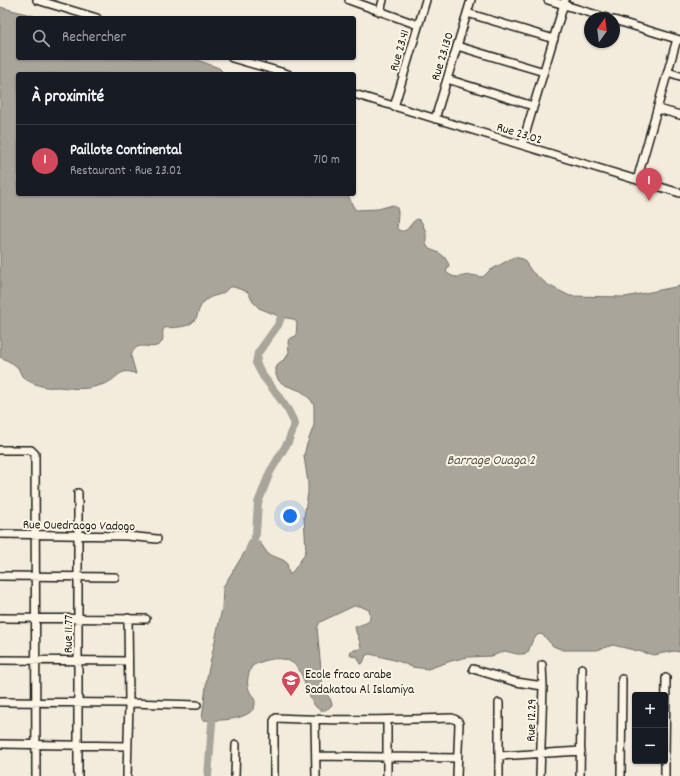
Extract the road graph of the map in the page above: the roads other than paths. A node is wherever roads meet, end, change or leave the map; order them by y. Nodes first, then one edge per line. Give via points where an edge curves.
1 (350, 0) edge
2 (383, 0) edge
3 (426, 0) edge
4 (471, 0) edge
5 (548, 0) edge
6 (41, 1) edge
7 (564, 2) edge
8 (380, 12) junction
9 (591, 12) edge
10 (467, 13) junction
11 (90, 16) edge
12 (620, 22) edge
13 (418, 25) junction
14 (554, 39) junction
15 (678, 40) edge
16 (457, 46) junction
17 (239, 60) edge
18 (281, 72) edge
19 (544, 72) junction
20 (668, 72) junction
21 (680, 76) edge
22 (447, 79) junction
23 (356, 95) edge
24 (533, 106) junction
25 (394, 107) junction
26 (658, 109) junction
27 (680, 115) edge
28 (434, 119) junction
29 (522, 145) junction
30 (637, 180) junction
31 (680, 193) edge
32 (0, 450) edge
33 (78, 493) dead end
34 (0, 534) edge
35 (35, 535) junction
36 (78, 535) junction
37 (157, 539) dead end
38 (0, 576) edge
39 (35, 576) junction
40 (78, 576) junction
41 (115, 577) dead end
42 (0, 618) edge
43 (36, 618) junction
44 (79, 618) junction
45 (128, 618) junction
46 (146, 619) dead end
47 (0, 660) edge
48 (36, 660) junction
49 (78, 661) junction
50 (128, 661) junction
51 (542, 665) dead end
52 (582, 668) dead end
53 (473, 669) dead end
54 (666, 678) dead end
55 (622, 679) dead end
56 (543, 686) junction
57 (0, 702) edge
58 (78, 702) junction
59 (37, 703) junction
60 (129, 703) junction
61 (499, 703) dead end
62 (197, 705) dead end
63 (315, 720) junction
64 (387, 720) junction
65 (665, 728) edge
66 (0, 744) edge
67 (36, 745) junction
68 (78, 745) junction
69 (236, 745) dead end
70 (128, 746) junction
71 (581, 751) junction
72 (541, 753) junction
73 (316, 756) junction
74 (499, 756) junction
75 (387, 757) junction
76 (457, 758) junction
77 (665, 764) edge
78 (36, 776) edge
79 (78, 776) edge
80 (127, 776) edge
81 (235, 776) edge
82 (274, 776) edge
83 (316, 776) edge
84 (387, 776) edge
85 (457, 776) edge
86 (499, 776) edge
87 (540, 776) edge
88 (580, 776) edge
89 (621, 776) edge
90 (665, 776) edge

1 - 8 street
2 - 8 street
3 - 13 street, Rue 23.41
4 - 10 street, Rue 23.130
5 - 7 street
6 - 11 street
7 - 9 street
7 - 14 street
8 - 13 street
10 - 14 street
10 - 16 street, Rue 23.130
12 - 15 street
13 - 25 street, Rue 23.41
14 - 19 street
15 - 20 street
16 - 19 street
16 - 22 street, Rue 23.130
17 - 18 street
19 - 24 street
20 - 21 street
20 - 26 street
22 - 24 street
22 - 28 street, Rue 23.130
23 - 25 street, Rue 23.02
24 - 29 street
25 - 28 street, Rue 23.02
26 - 27 street
26 - 30 street
28 - 29 street, Rue 23.02
29 - 30 street, Rue 23.02
30 - 31 street, Rue 23.02
32 - 35 street via 33,451 36,454
33 - 36 street, Rue 11.77
34 - 35 street, Rue Ouedraogo Vadogo
35 - 36 street, Rue Ouedraogo Vadogo
35 - 39 street
36 - 37 street, Rue Ouedraogo Vadogo
36 - 40 street, Rue 11.77
38 - 39 street
39 - 40 street
39 - 43 street
40 - 41 street
40 - 44 street, Rue 11.77
42 - 43 street
43 - 44 street
43 - 48 street
44 - 45 street
44 - 49 street, Rue 11.77
45 - 46 street
45 - 50 street
47 - 48 street
48 - 49 street
48 - 59 street
49 - 50 street
49 - 58 street, Rue 11.77
50 - 60 street
51 - 56 street, Rue 12.29
52 - 71 street
53 - 56 street via 516,682
54 - 65 street
55 - 89 street
56 - 72 street, Rue 12.29
57 - 59 street
58 - 59 street
58 - 60 street
58 - 68 street, Rue 11.77
59 - 67 street
60 - 62 street
60 - 70 street
61 - 74 street
63 - 64 street
63 - 73 street
63 - 82 street via 275,718
64 - 75 street
64 - 76 street via 456,719 459,724
66 - 67 street
67 - 68 street
67 - 78 street
68 - 70 street
68 - 79 street, Rue 11.77
69 - 81 street
70 - 80 street
71 - 72 street
71 - 88 street
72 - 74 street
72 - 87 street, Rue 12.29
73 - 75 street
73 - 83 street
74 - 86 street
75 - 76 street
75 - 84 street
76 - 85 street
77 - 90 street

